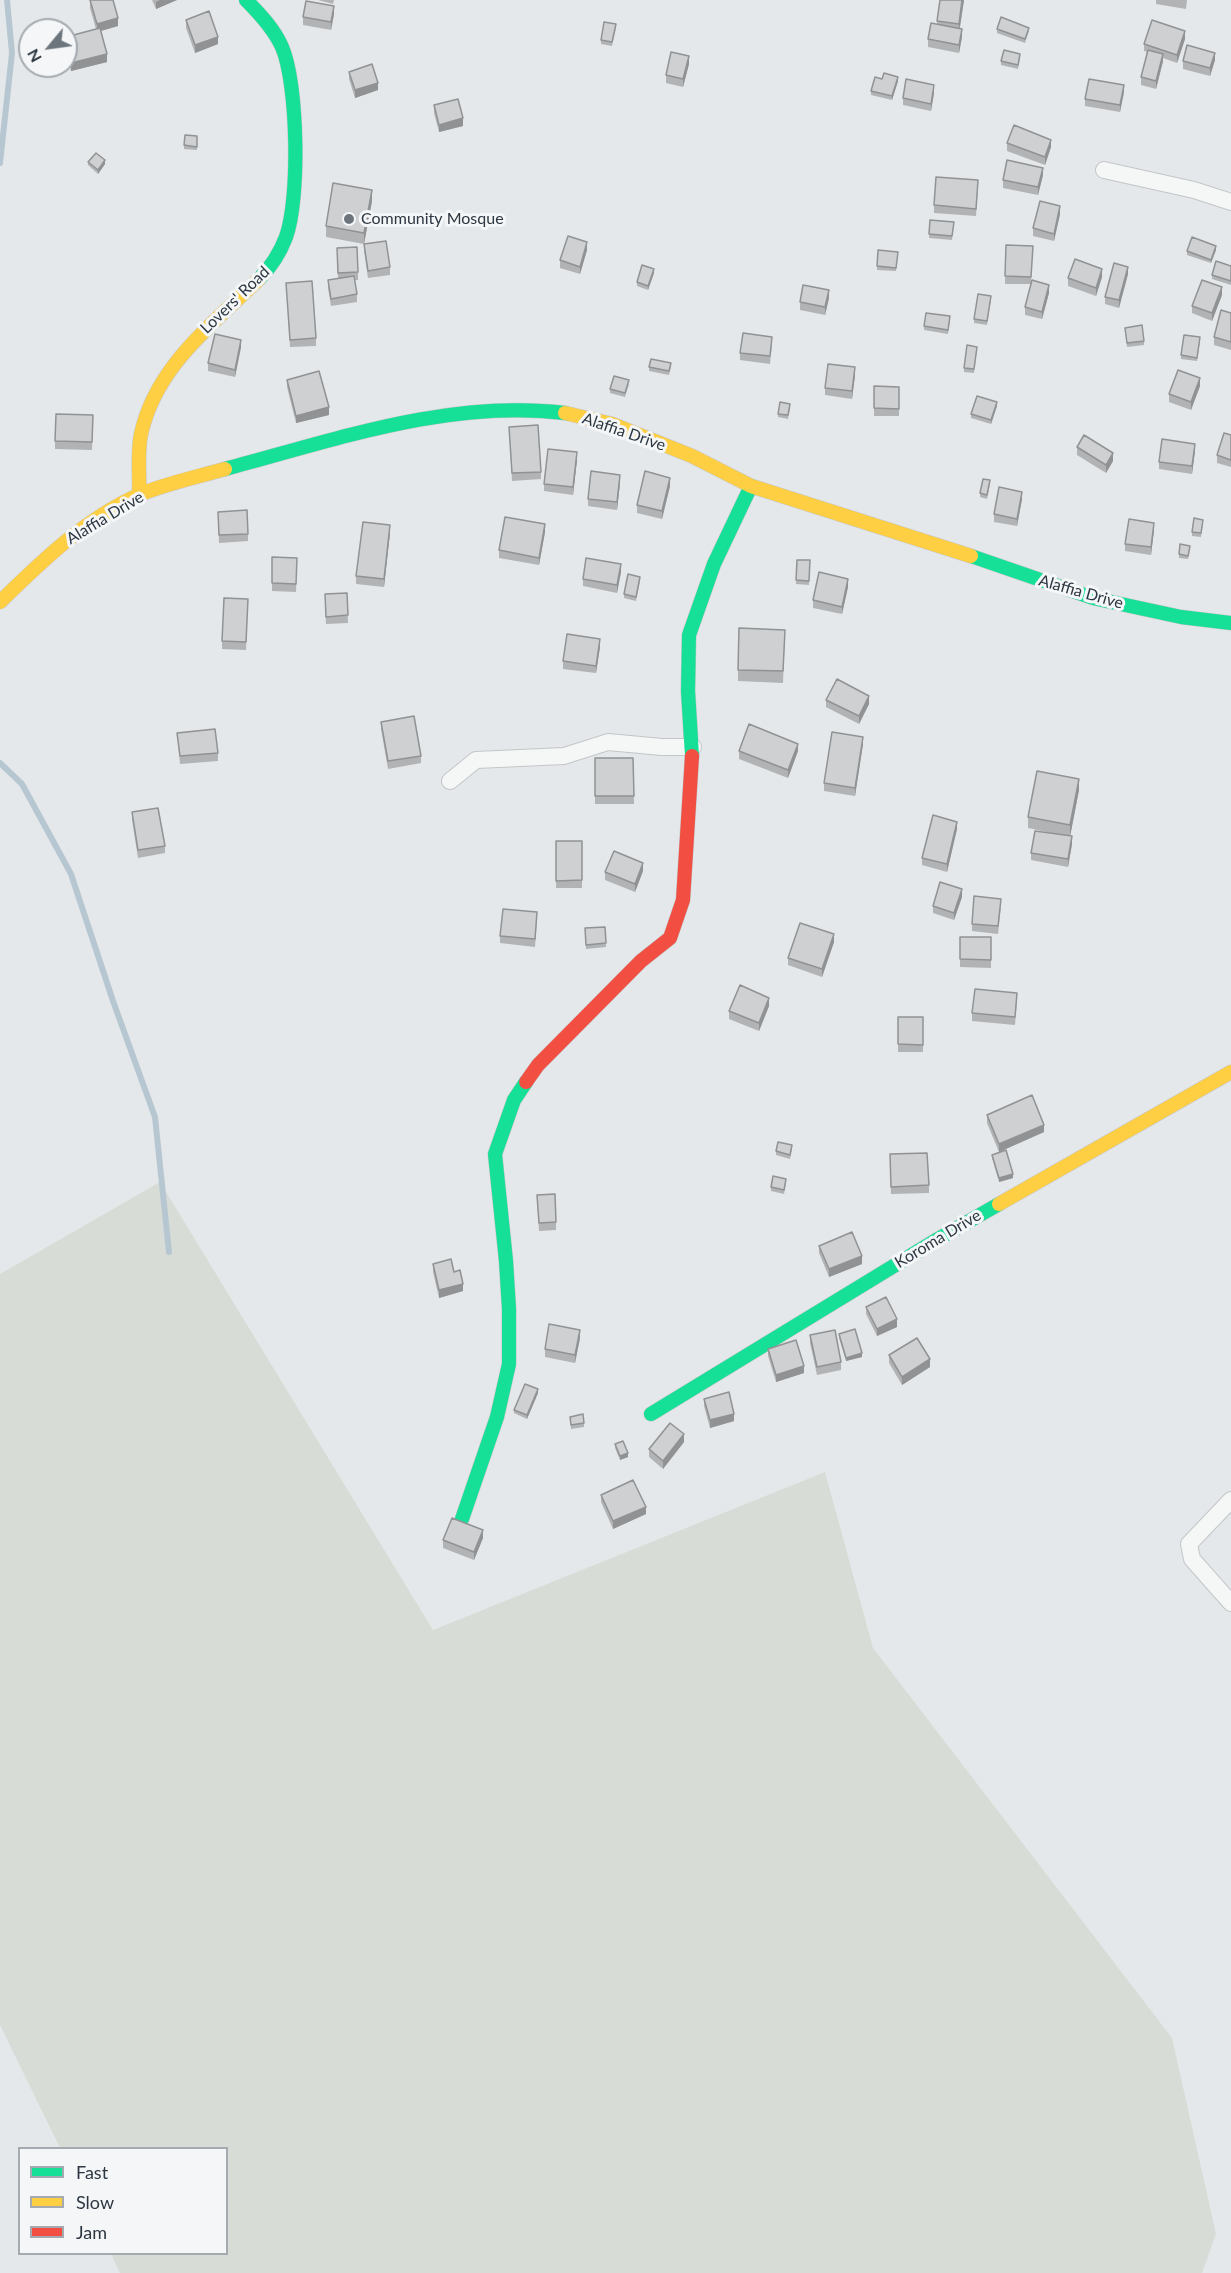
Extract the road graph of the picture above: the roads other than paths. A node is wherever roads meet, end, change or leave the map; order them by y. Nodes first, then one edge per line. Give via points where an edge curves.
1 (246, 0) edge
2 (1104, 170) dead end
3 (1231, 202) edge
4 (750, 486) junction
5 (139, 494) junction
6 (0, 602) edge
7 (1231, 623) edge
8 (693, 747) junction
9 (450, 781) dead end
10 (1231, 1072) edge
11 (651, 1414) dead end
12 (1231, 1500) edge
13 (462, 1519) edge
14 (1231, 1603) edge

1 - 5 street, Lovers' Road via 274,32 290,76 296,187 293,213 271,266 204,328 150,404 141,437
2 - 3 street
4 - 5 street, Alaffia Drive via 692,456 612,424 531,409 452,414 392,425
4 - 7 street, Alaffia Drive via 1093,598 1181,617
4 - 8 street via 714,564 689,635
5 - 6 street, Alaffia Drive via 64,541
8 - 9 street via 608,742 564,756 476,760
8 - 13 street via 683,900 670,938 641,961 538,1065 514,1100 495,1154 506,1261 509,1364 497,1417
10 - 11 street, Koroma Drive via 967,1221
12 - 14 street via 1189,1544 1192,1559

